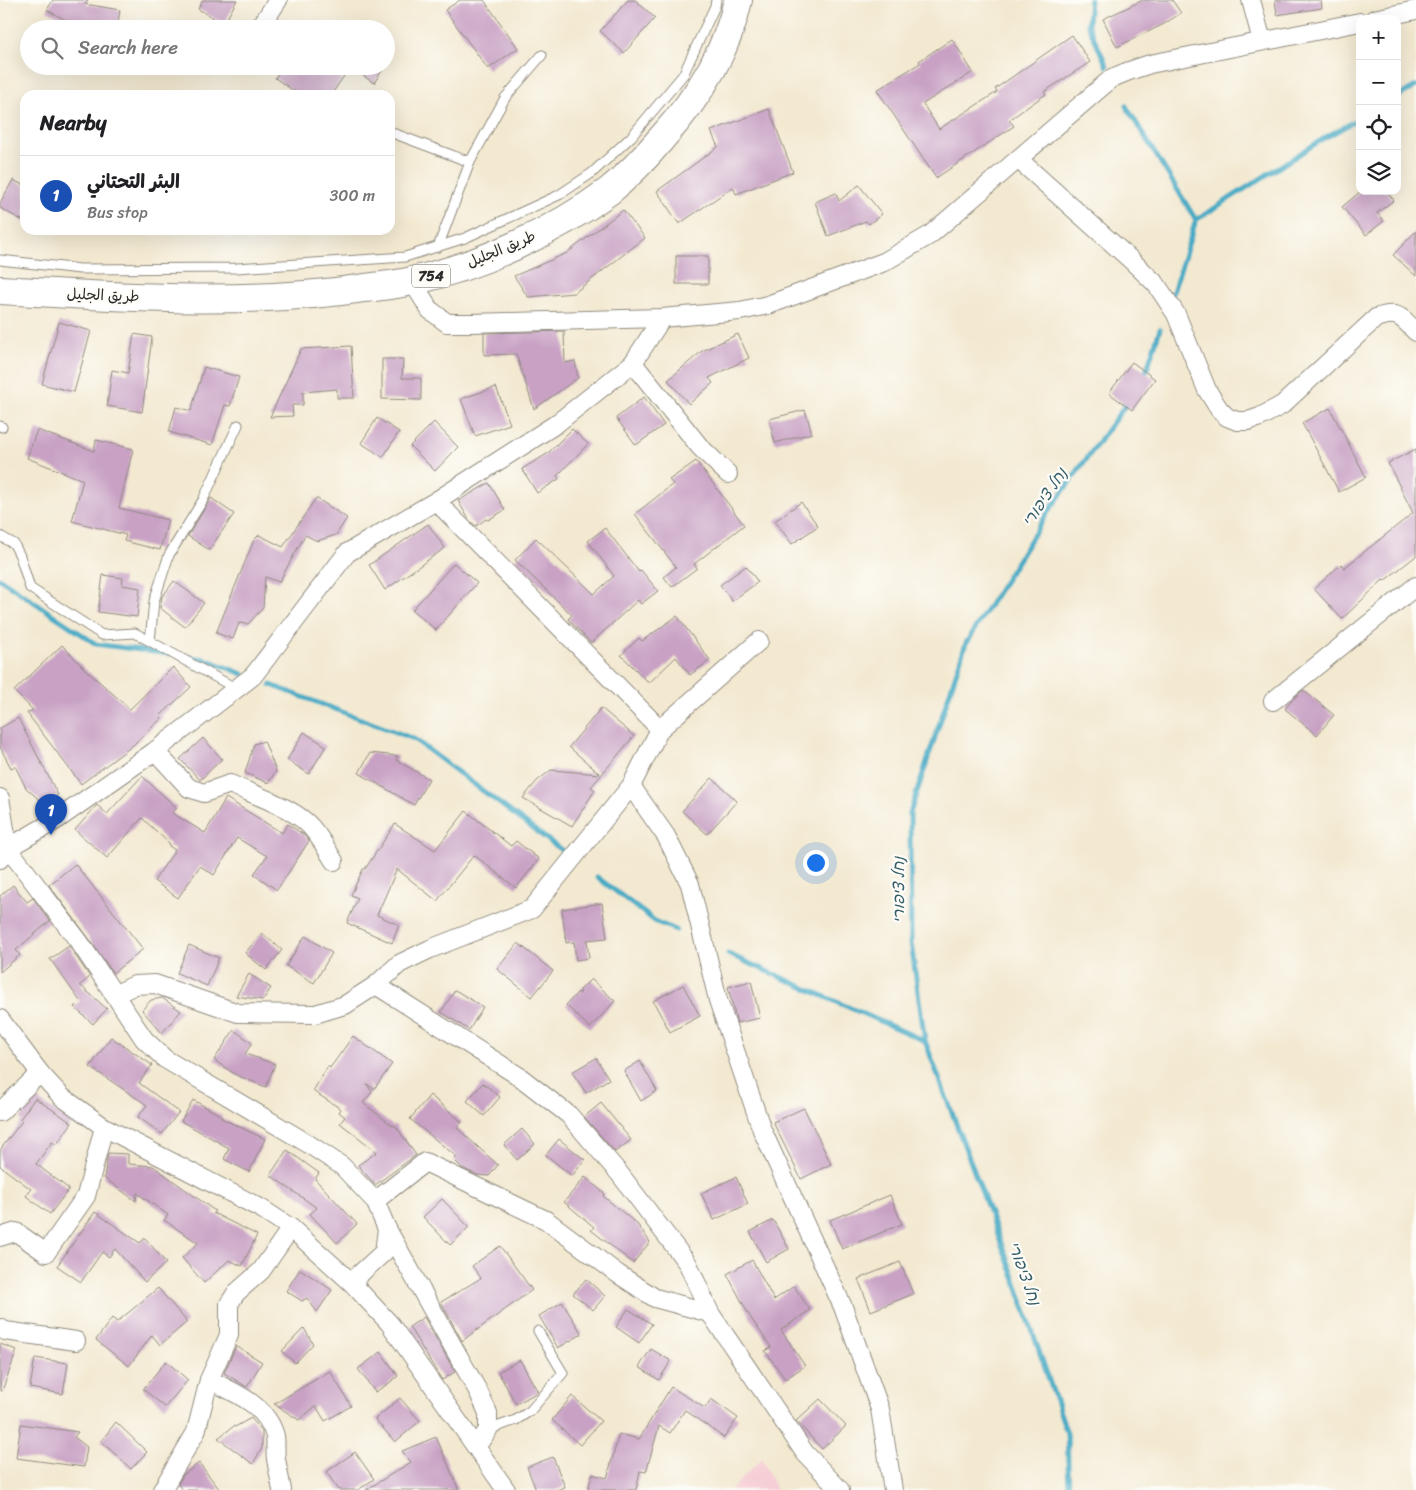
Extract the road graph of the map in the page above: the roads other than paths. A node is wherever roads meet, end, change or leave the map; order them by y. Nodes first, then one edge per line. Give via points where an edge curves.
1 (278, 0) edge
2 (716, 0) edge
3 (738, 0) edge
4 (1251, 0) edge
5 (1416, 10) edge
6 (1393, 15) edge
7 (265, 20) edge
8 (1356, 23) edge
9 (1262, 41) junction
10 (542, 55) dead end
11 (395, 134) edge
12 (1018, 159) junction
13 (470, 162) junction
14 (438, 247) junction
15 (0, 260) edge
16 (412, 281) junction
17 (0, 290) edge
18 (662, 318) junction
19 (1416, 332) edge
20 (634, 363) junction
21 (238, 425) dead end
22 (728, 474) dead end
23 (436, 501) junction
24 (0, 536) edge
25 (1416, 586) edge
26 (150, 641) junction
27 (759, 641) dead end
28 (237, 689) junction
29 (1273, 701) dead end
30 (660, 729) junction
31 (155, 752) junction
32 (630, 786) junction
33 (0, 798) edge
34 (4, 854) edge
35 (334, 861) dead end
36 (376, 985) junction
37 (114, 995) junction
38 (0, 1019) edge
39 (40, 1073) junction
40 (0, 1112) edge
41 (104, 1127) junction
42 (375, 1201) junction
43 (291, 1228) junction
44 (387, 1229) junction
45 (0, 1236) edge
46 (351, 1282) junction
47 (710, 1313) junction
48 (0, 1328) edge
49 (538, 1331) dead end
50 (76, 1341) dead end
51 (209, 1380) junction
52 (488, 1430) junction
53 (476, 1446) junction
54 (162, 1490) edge
55 (282, 1490) edge
56 (506, 1490) edge
57 (840, 1490) edge
58 (893, 1490) edge

1 - 7 street
2 - 14 lane via 683,75 631,136 592,173 559,195
3 - 16 main road, طريق الجليل / 754 via 719,56 700,89 642,162 608,191 529,240 481,260
4 - 9 street
5 - 6 street
8 - 9 street
9 - 12 street via 1150,64 1112,78
10 - 13 lane via 505,98
11 - 13 lane
12 - 18 street via 930,235 884,262 768,305 740,311
12 - 19 street via 1156,284 1176,314 1207,390 1227,417 1248,421 1282,405 1376,318 1388,314 1400,317
13 - 14 lane
14 - 15 lane via 404,257 237,268 80,269
16 - 17 main road, طريق الجليل / 754 via 326,294 239,299
16 - 18 street via 430,310 447,322
18 - 20 street
20 - 22 street via 700,447
20 - 23 street via 556,424
21 - 26 lane via 202,500 169,554 154,601
23 - 28 street via 348,553 253,676
23 - 30 street
24 - 26 lane via 14,544 30,588 102,635 135,633
25 - 29 street
26 - 28 lane
27 - 30 street
28 - 31 street
30 - 32 street
31 - 34 street
31 - 35 street via 189,788 204,793 230,784 306,822
32 - 36 street via 532,909 399,964
32 - 58 street via 666,836 690,884 718,1000 762,1130 843,1307 880,1409
33 - 34 street
34 - 37 street via 80,943
36 - 37 street via 344,1005 315,1014 238,1014 156,984 135,984
36 - 47 street via 520,1077 569,1115 619,1173 688,1264
37 - 42 street via 144,1039 165,1059 342,1166
38 - 39 street
39 - 40 street
39 - 41 street via 62,1097
41 - 43 street via 262,1209
41 - 45 street via 86,1196 46,1253 16,1232
42 - 44 street
42 - 47 street via 425,1162 546,1220 655,1298
43 - 46 street
43 - 51 street via 261,1271 236,1293 229,1304 229,1335
44 - 46 street via 384,1252
44 - 52 street via 478,1391 488,1413
46 - 53 street via 390,1324
47 - 57 street via 804,1453
48 - 50 street
49 - 52 lane via 563,1373 530,1411
51 - 54 street via 196,1432
51 - 55 street via 244,1398 269,1423 275,1436
52 - 53 street
53 - 56 street

